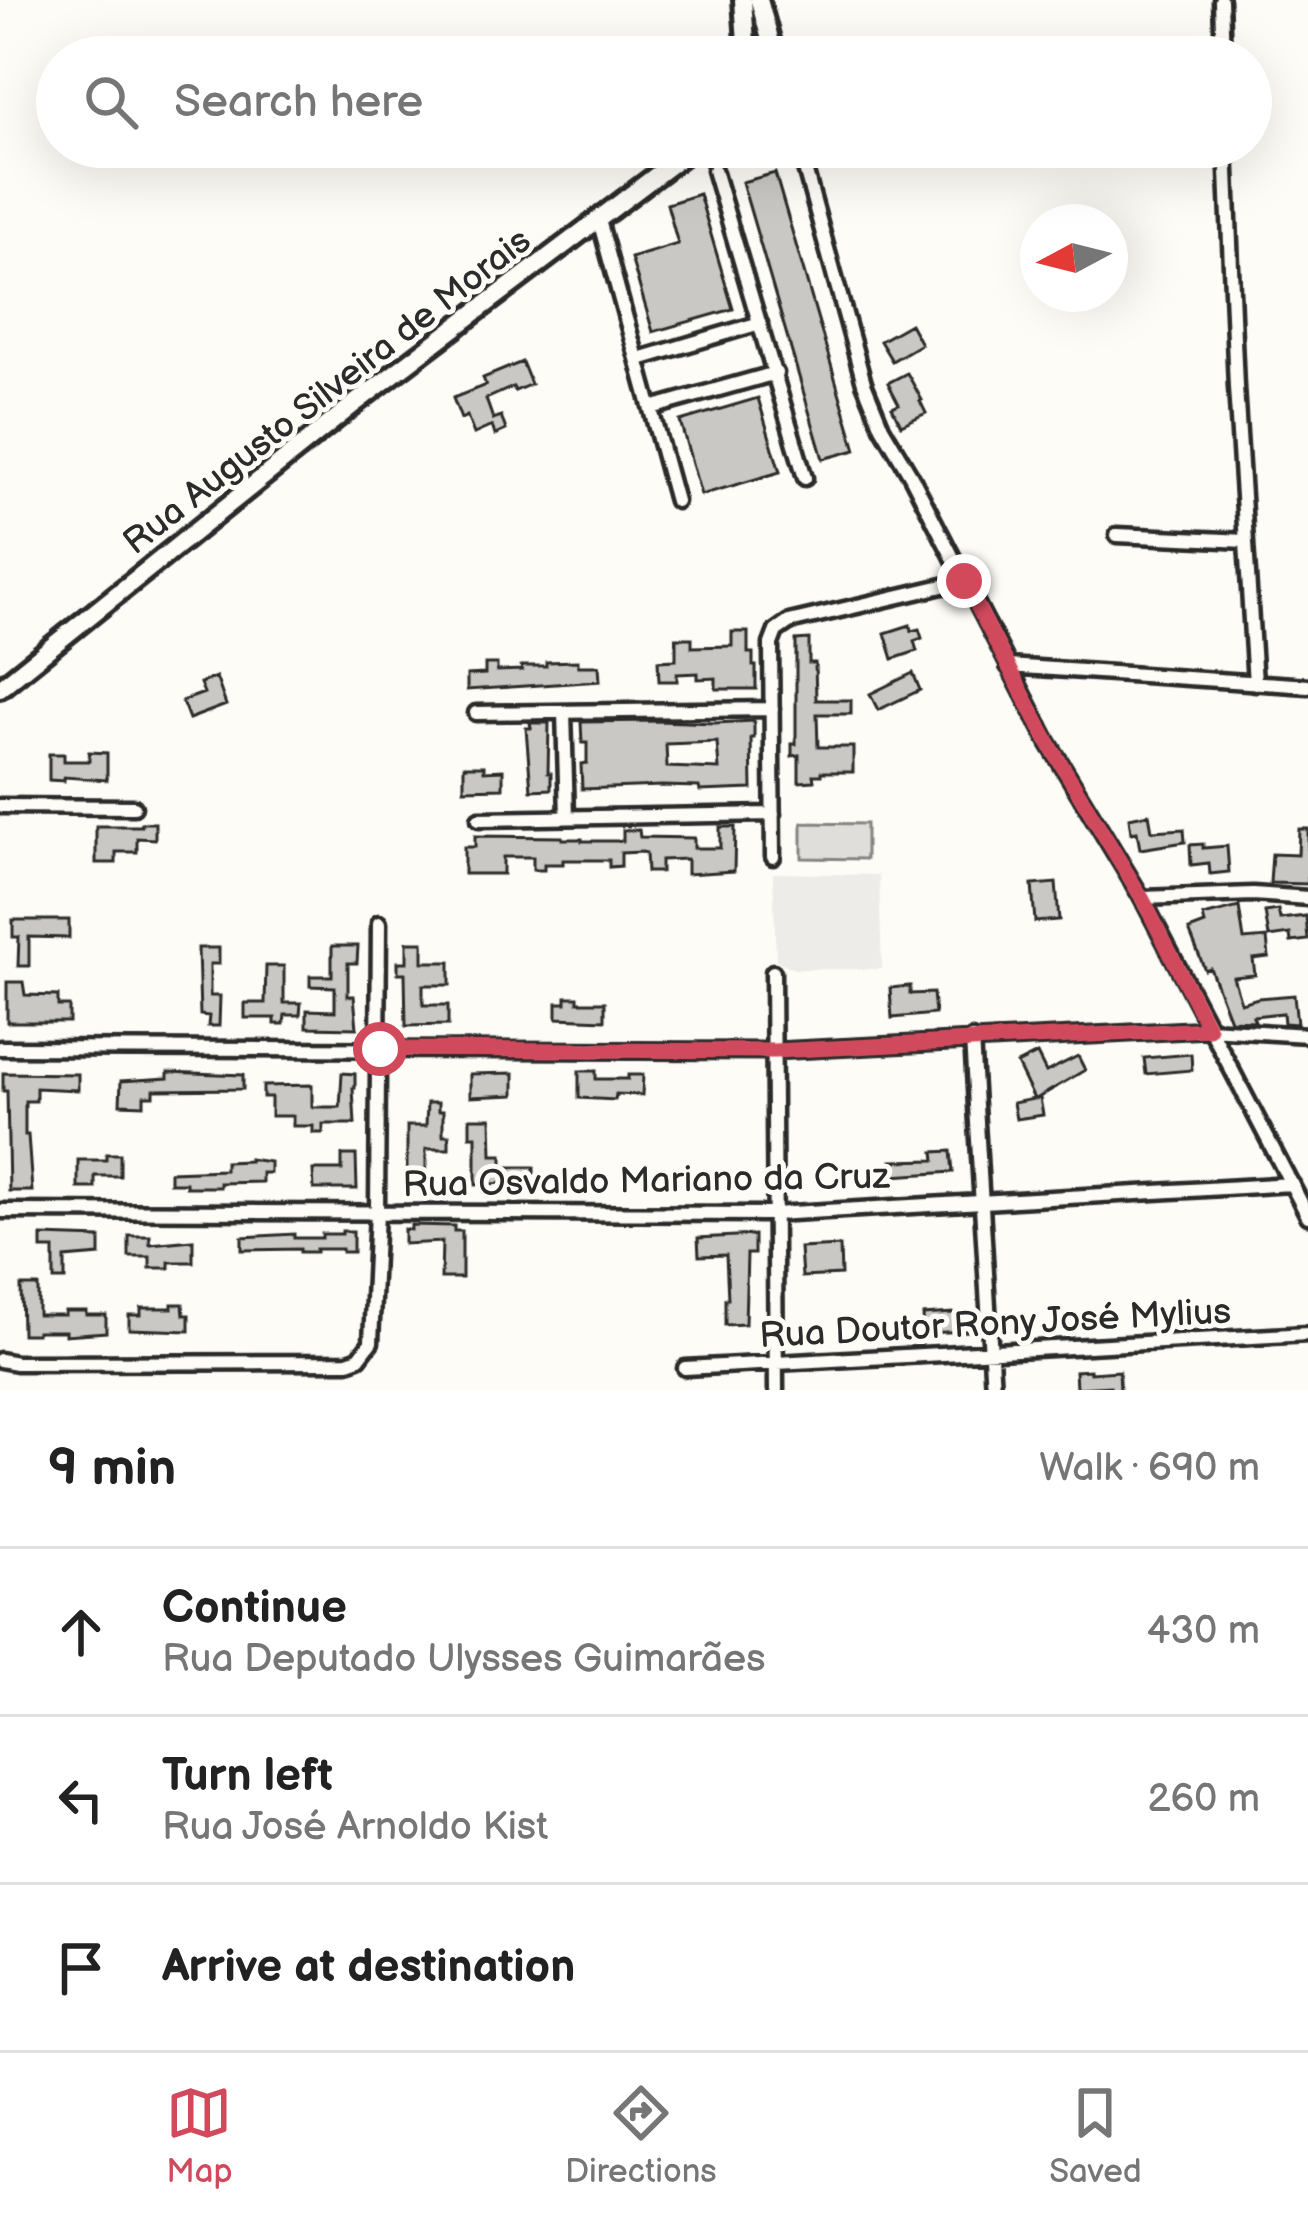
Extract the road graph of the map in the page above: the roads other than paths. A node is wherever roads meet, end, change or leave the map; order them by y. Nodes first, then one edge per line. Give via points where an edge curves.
1 (743, 0) edge
2 (759, 0) edge
3 (1221, 0) edge
4 (744, 23) junction
5 (742, 36) edge
6 (745, 36) edge
7 (769, 36) edge
8 (1222, 36) edge
9 (667, 168) edge
10 (805, 168) edge
11 (1227, 168) edge
12 (714, 170) dead end
13 (599, 220) junction
14 (760, 323) junction
15 (639, 359) junction
16 (776, 373) junction
17 (651, 408) junction
18 (805, 478) dead end
19 (676, 501) dead end
20 (1118, 535) dead end
21 (1246, 541) junction
22 (964, 581) junction
23 (1008, 666) junction
24 (1255, 683) junction
25 (1308, 686) edge
26 (0, 688) edge
27 (772, 709) junction
28 (564, 712) junction
29 (476, 713) dead end
30 (0, 806) edge
31 (134, 807) dead end
32 (773, 814) junction
33 (567, 817) junction
34 (479, 819) dead end
35 (773, 857) dead end
36 (1142, 898) junction
37 (1308, 898) edge
38 (379, 923) dead end
39 (773, 973) dead end
40 (1209, 1029) junction
41 (1308, 1035) edge
42 (972, 1039) junction
43 (0, 1048) edge
44 (380, 1049) junction
45 (774, 1051) junction
46 (1292, 1184) junction
47 (980, 1202) junction
48 (0, 1210) edge
49 (377, 1212) junction
50 (774, 1214) junction
51 (1308, 1216) edge
52 (1308, 1334) edge
53 (990, 1352) junction
54 (0, 1360) edge
55 (776, 1365) junction
56 (685, 1368) dead end
57 (776, 1390) edge
58 (993, 1390) edge

1 - 4 main road
2 - 7 main road
3 - 8 street
4 - 5 main road
4 - 6 main road
9 - 13 main road, Rua Augusto Silveira de Morais
10 - 22 street via 864,383
11 - 21 street
12 - 14 street
13 - 15 street
13 - 26 main road, Rua Augusto Silveira de Morais
14 - 15 street
14 - 16 street
15 - 17 street
16 - 17 street
16 - 18 street
17 - 19 street
20 - 21 street
21 - 24 street
22 - 23 street
22 - 27 street via 789,622 771,644
23 - 24 street
23 - 36 street
24 - 25 street
27 - 28 street
27 - 32 street
28 - 29 street
28 - 33 street
30 - 31 street
32 - 33 street
32 - 35 street
33 - 34 street
36 - 37 street
36 - 40 street
38 - 44 street
39 - 45 street
40 - 41 street
40 - 42 street
40 - 46 street
42 - 45 street
42 - 47 street
43 - 44 street
44 - 45 street
44 - 49 street
45 - 50 street
46 - 47 street, Rua Osvaldo Mariano da Cruz
46 - 51 street
47 - 50 street, Rua Osvaldo Mariano da Cruz
47 - 53 street
48 - 49 street, Rua Osvaldo Mariano da Cruz
49 - 50 street, Rua Osvaldo Mariano da Cruz
49 - 54 street via 371,1342 359,1358
50 - 55 street
52 - 53 street, Rua Doutor Rony José Mylius
53 - 55 street, Rua Doutor Rony José Mylius
53 - 58 street
55 - 56 street, Rua Doutor Rony José Mylius
55 - 57 street

